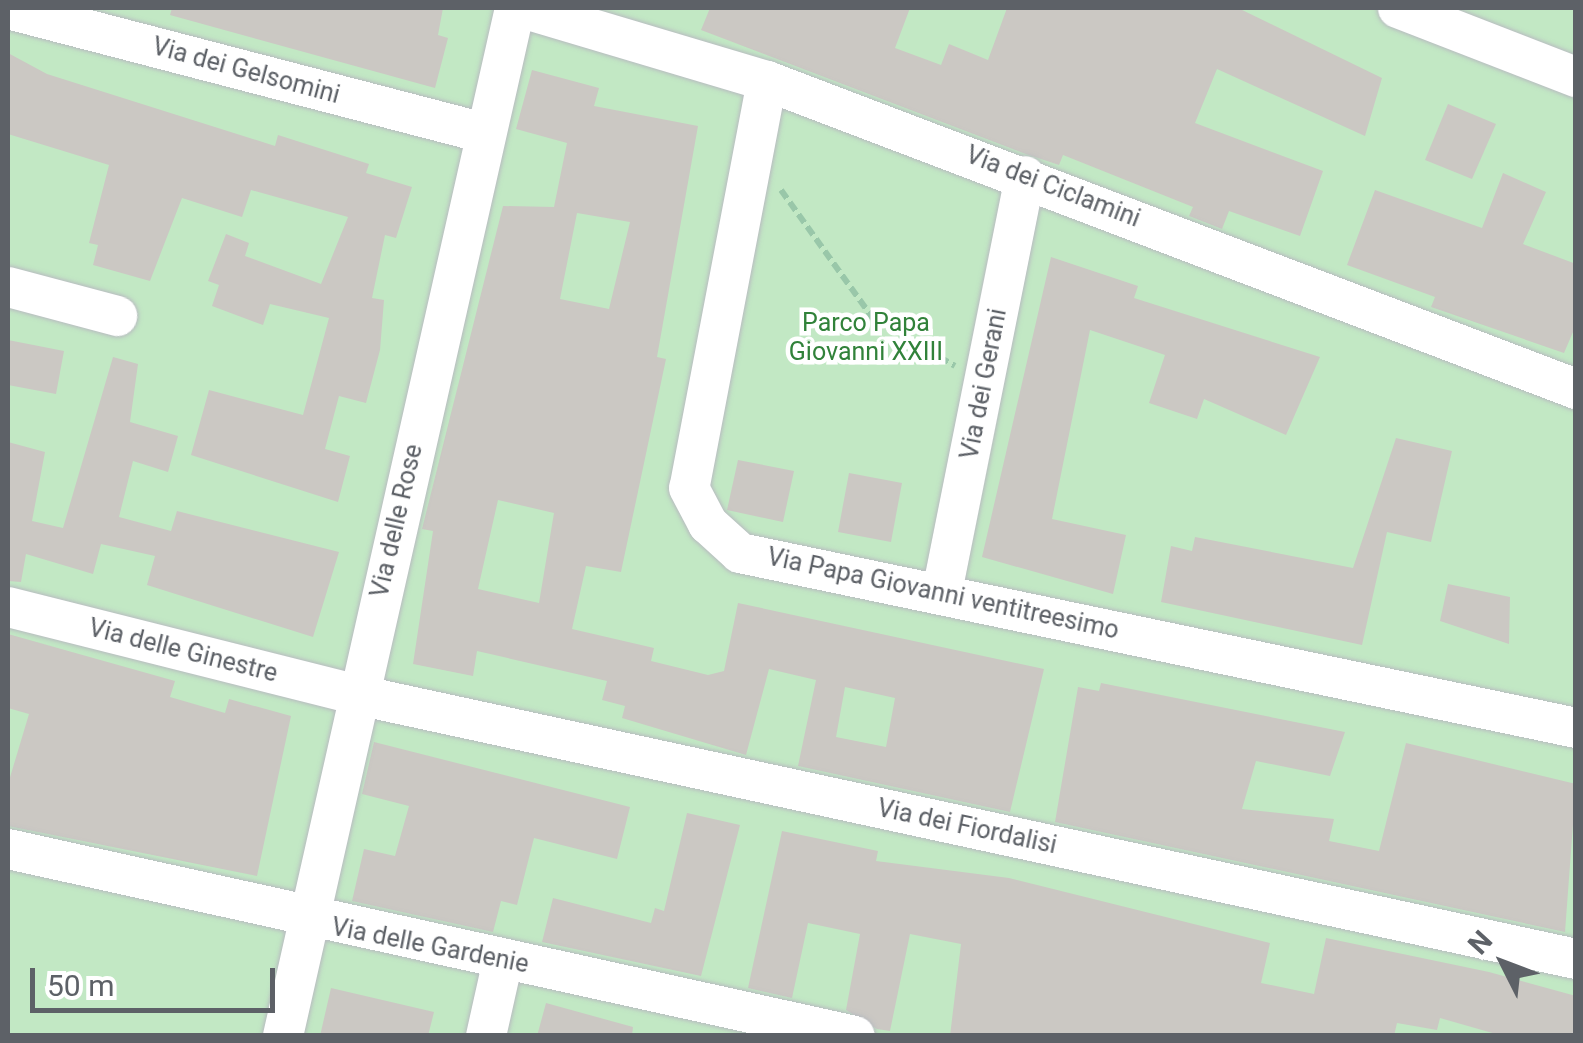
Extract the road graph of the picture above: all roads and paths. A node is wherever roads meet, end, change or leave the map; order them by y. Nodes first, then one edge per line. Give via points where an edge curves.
1 (519, 8) edge
2 (1398, 8) edge
3 (8, 9) edge
4 (1576, 77) edge
5 (767, 81) junction
6 (484, 134) junction
7 (749, 176) junction
8 (1025, 176) junction
9 (8, 287) edge
10 (117, 316) dead end
11 (984, 381) junction
12 (1576, 389) edge
13 (942, 592) junction
14 (8, 607) edge
15 (358, 695) junction
16 (1576, 728) edge
17 (8, 849) edge
18 (308, 921) junction
19 (503, 960) junction
20 (1576, 960) edge
21 (283, 1036) edge
22 (486, 1036) edge
23 (855, 1036) edge

1 - 5 street, Via dei Ciclamini
1 - 6 street, Via delle Rose
2 - 4 street
3 - 6 street, Via dei Gelsomini
5 - 7 street, Via Papa Giovanni ventitreesimo
5 - 8 street, Via dei Ciclamini
6 - 15 street, Via delle Rose
7 - 11 path via 780,188 874,320
7 - 13 street, Via Papa Giovanni ventitreesimo via 689,488 708,524 740,553
8 - 11 street, Via dei Gerani
8 - 12 street, Via dei Ciclamini
9 - 10 street
11 - 13 street, Via dei Gerani
13 - 16 street, Via Papa Giovanni ventitreesimo
14 - 15 street, Via delle Ginestre
15 - 18 street, Via delle Rose
15 - 20 street, Via dei Fiordalisi
17 - 18 street, Via delle Gardenie
18 - 19 street, Via delle Gardenie
18 - 21 street, Via delle Rose
19 - 22 street
19 - 23 street, Via delle Gardenie

